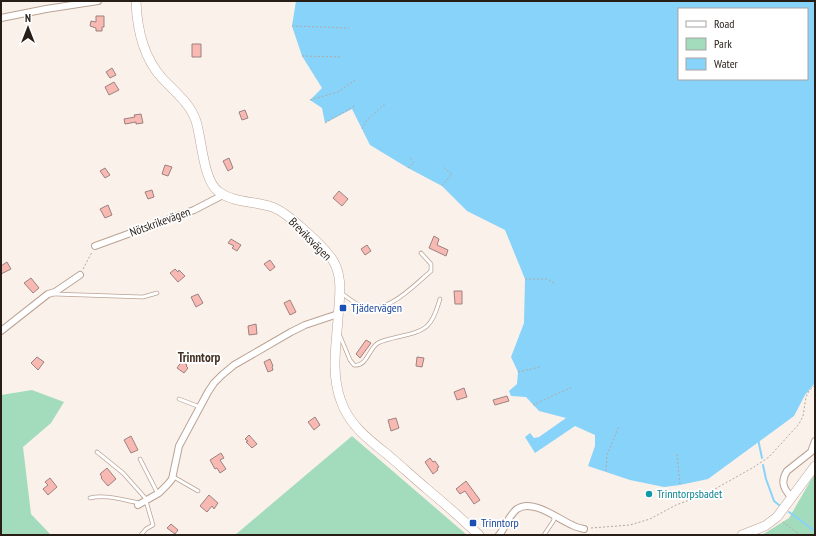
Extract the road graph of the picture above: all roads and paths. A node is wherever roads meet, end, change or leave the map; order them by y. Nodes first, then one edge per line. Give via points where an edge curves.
1 (98, 1) edge
2 (136, 1) edge
3 (1, 18) edge
4 (292, 26) dead end
5 (349, 28) dead end
6 (302, 56) dead end
7 (342, 57) dead end
8 (355, 80) dead end
9 (310, 100) dead end
10 (386, 103) dead end
11 (356, 105) dead end
12 (325, 123) dead end
13 (362, 129) dead end
14 (410, 158) dead end
15 (443, 167) dead end
16 (408, 168) dead end
17 (442, 186) dead end
18 (223, 195) junction
19 (95, 246) joint
20 (422, 253) dead end
21 (80, 275) joint
22 (525, 279) dead end
23 (556, 284) dead end
24 (340, 292) junction
25 (157, 293) dead end
26 (48, 294) junction
27 (440, 299) dead end
28 (338, 314) junction
29 (337, 329) junction
30 (1, 331) edge
31 (540, 367) dead end
32 (518, 372) dead end
33 (815, 385) edge
34 (572, 387) dead end
35 (179, 399) dead end
36 (532, 405) dead end
37 (200, 407) junction
38 (619, 426) dead end
39 (815, 441) edge
40 (97, 452) dead end
41 (677, 454) dead end
42 (140, 459) dead end
43 (815, 466) edge
44 (606, 471) dead end
45 (172, 476) junction
46 (680, 485) dead end
47 (198, 490) dead end
48 (158, 494) junction
49 (791, 497) junction
50 (90, 498) dead end
51 (143, 502) junction
52 (553, 513) junction
53 (777, 517) junction
54 (584, 529) joint
55 (141, 535) edge
56 (479, 535) edge
57 (499, 535) edge
58 (544, 535) edge
59 (742, 535) edge
60 (800, 535) edge

1 - 3 street
2 - 18 main road via 138,27 149,60 192,113 209,179 215,189
4 - 5 path
6 - 7 path
8 - 9 path via 338,92
10 - 13 path via 366,121
11 - 12 path
14 - 16 path via 414,163
15 - 17 path via 452,174
18 - 19 street, Nötskrikevägen via 194,210
18 - 24 main road, Breviksvägen via 274,207 284,213 331,258 336,266
19 - 21 path
20 - 24 lane via 431,264 431,272 392,302 381,307 369,308 360,306
21 - 26 street
22 - 23 path via 547,280
24 - 28 main road, Breviksvägen
25 - 26 lane via 143,297
26 - 30 street
27 - 29 lane via 433,318 425,327 377,344 359,366 350,360
28 - 29 main road, Breviksvägen
28 - 37 street via 291,332 234,366 214,383
29 - 56 main road, Breviksvägen via 336,386 346,414 362,434
31 - 32 path
33 - 54 path via 806,397 799,424 769,457 754,467 706,494 676,505 650,519 630,525
34 - 36 path
35 - 37 lane
37 - 45 street via 179,446
38 - 44 path via 607,455
39 - 49 street via 811,452 785,475 783,484
40 - 51 lane via 122,473
41 - 46 path
42 - 48 lane
43 - 49 main road
45 - 47 lane
45 - 48 street
48 - 51 street
49 - 53 main road
50 - 51 lane via 96,496
51 - 55 lane via 153,524
52 - 54 street via 573,526
52 - 57 street via 527,506 518,508
52 - 58 lane via 554,520
53 - 59 main road via 765,526
53 - 60 path

